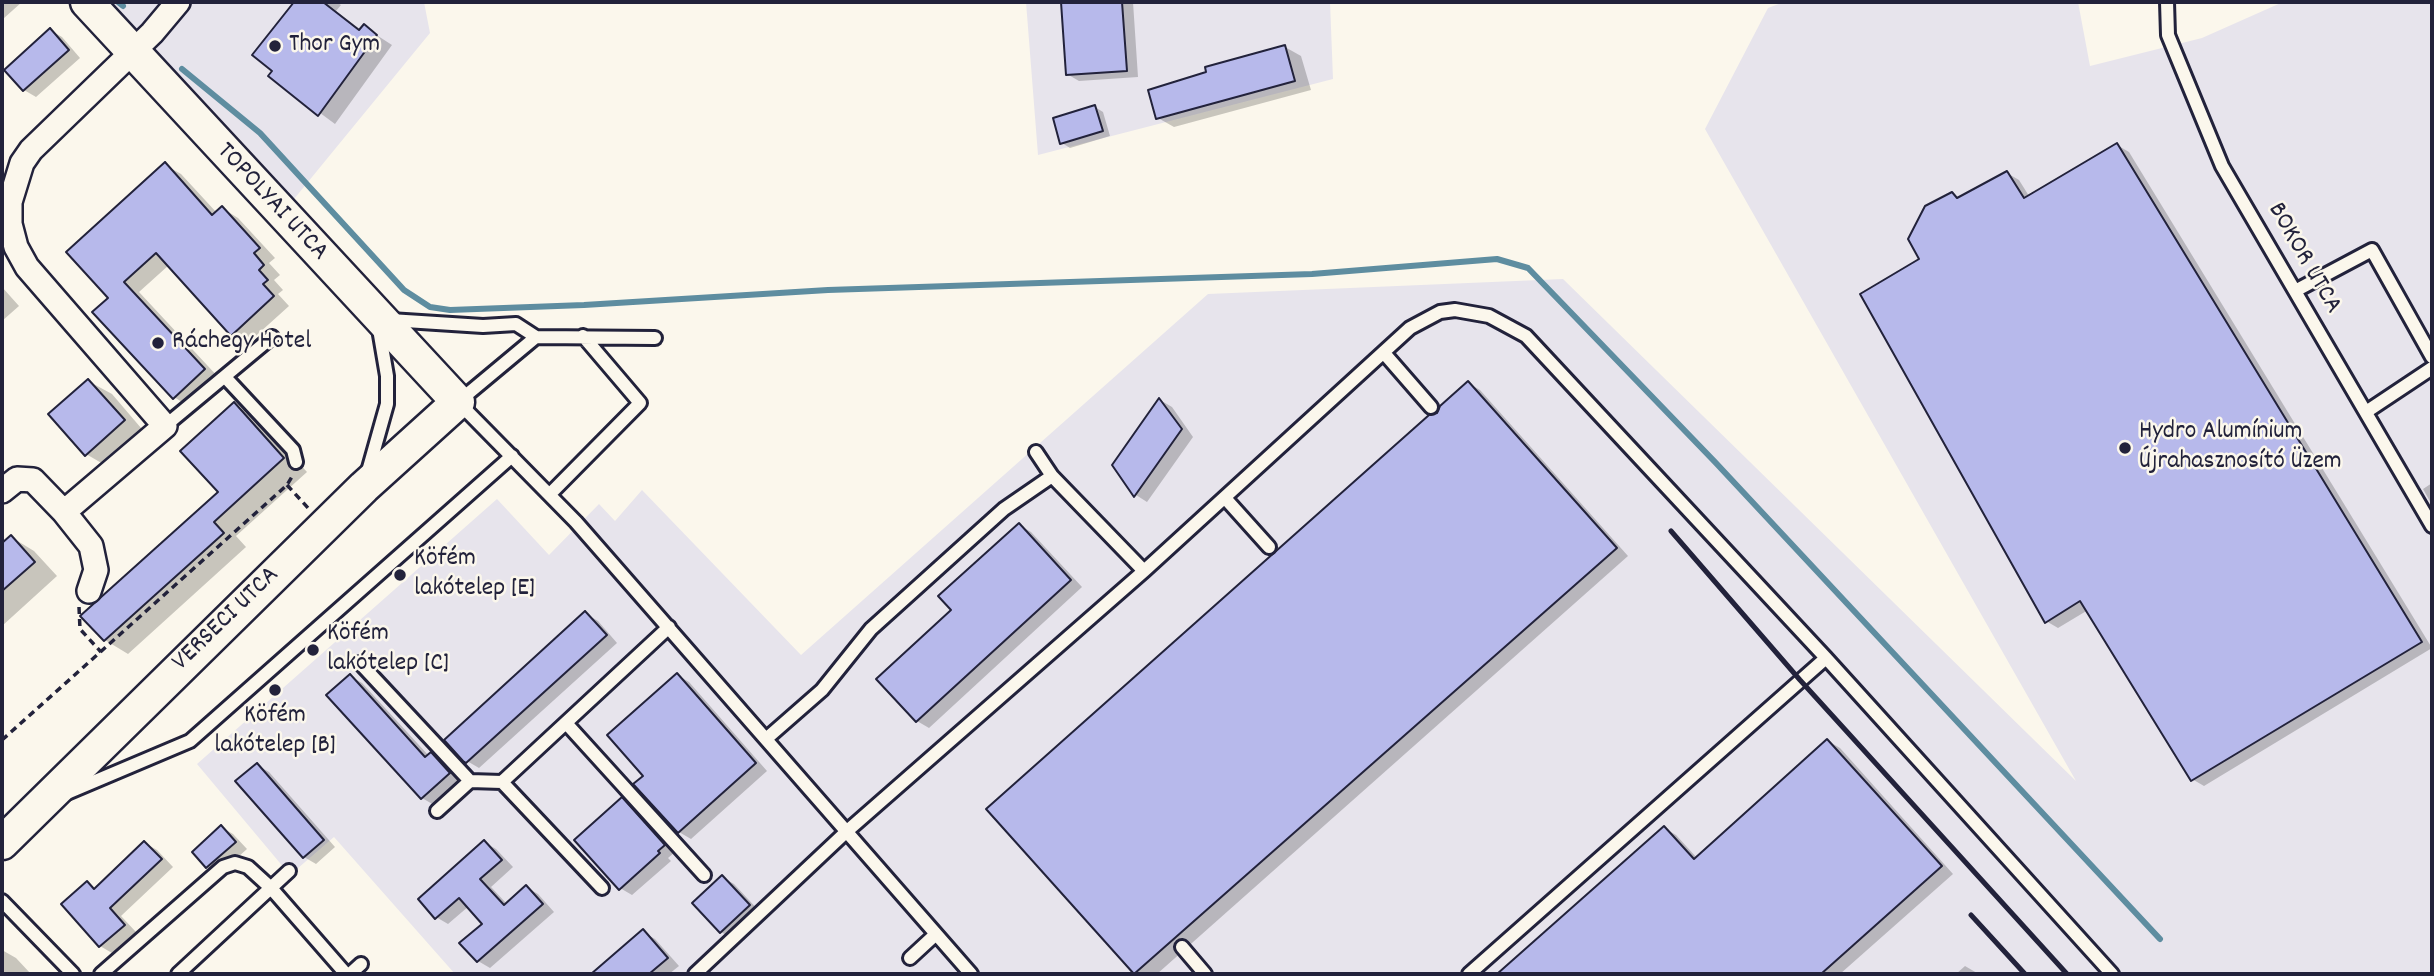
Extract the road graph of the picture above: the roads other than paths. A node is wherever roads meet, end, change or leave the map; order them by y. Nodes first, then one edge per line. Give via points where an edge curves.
1 (87, 2) edge
2 (178, 2) edge
3 (2167, 2) edge
4 (132, 53) junction
5 (2295, 291) junction
6 (378, 319) junction
7 (272, 337) dead end
8 (536, 337) junction
9 (583, 337) junction
10 (654, 338) dead end
11 (1384, 353) junction
12 (2432, 357) edge
13 (2432, 368) edge
14 (225, 377) junction
15 (457, 402) junction
16 (1432, 407) dead end
17 (2366, 412) junction
18 (165, 426) junction
19 (1036, 452) dead end
20 (512, 456) junction
21 (296, 462) road end
22 (1052, 476) junction
23 (364, 487) junction
24 (2, 491) edge
25 (550, 494) junction
26 (1225, 498) junction
27 (64, 512) junction
28 (2432, 526) edge
29 (1269, 547) dead end
30 (1144, 571) junction
31 (89, 591) road end
32 (669, 627) junction
33 (1826, 658) junction
34 (360, 663) dead end
35 (566, 723) junction
36 (766, 739) junction
37 (470, 781) junction
38 (502, 782) junction
39 (36, 806) junction
40 (437, 811) dead end
41 (846, 832) junction
42 (2, 843) edge
43 (289, 871) dead end
44 (704, 876) dead end
45 (271, 888) junction
46 (602, 888) dead end
47 (2, 901) edge
48 (936, 934) junction
49 (1182, 947) dead end
50 (910, 958) dead end
51 (361, 964) dead end
52 (73, 974) edge
53 (102, 974) edge
54 (178, 974) edge
55 (348, 974) edge
56 (695, 974) edge
57 (971, 974) edge
58 (1205, 974) edge
59 (1469, 974) edge
60 (2112, 974) edge

1 - 4 street, TOPOLYAI UTCA
2 - 4 street
3 - 5 lane, BOKOR UTCA via 2168,35 2222,166
4 - 6 street, TOPOLYAI UTCA
4 - 18 street via 26,156 10,202 10,224 27,267
5 - 12 lane via 2372,250
5 - 17 lane, BOKOR UTCA
6 - 8 lane via 516,324
6 - 15 street, TOPOLYAI UTCA
6 - 23 lane via 387,404
7 - 14 lane
8 - 9 lane
8 - 15 lane
9 - 10 lane
9 - 25 lane via 640,403
11 - 16 lane
11 - 26 lane
11 - 33 lane via 1410,328 1440,312 1489,316 1526,336
13 - 17 lane
14 - 18 lane
14 - 21 lane via 293,450
15 - 20 lane
15 - 23 street, VERSECI UTCA
17 - 28 lane, BOKOR UTCA
18 - 27 street
19 - 22 lane
20 - 25 lane
20 - 39 lane via 190,741
22 - 30 lane
22 - 36 lane via 1004,509 871,629 822,690
23 - 39 street, VERSECI UTCA
24 - 27 street via 17,479 33,480
25 - 32 lane
26 - 29 lane
26 - 30 lane
27 - 31 street via 91,546 96,569
30 - 41 lane
32 - 35 lane
32 - 36 lane
33 - 59 lane
33 - 60 lane
34 - 37 lane
35 - 38 lane
35 - 44 lane
36 - 41 lane
37 - 38 lane
37 - 40 lane
38 - 46 lane
39 - 42 street, VERSECI UTCA
41 - 48 lane
41 - 56 lane
43 - 45 lane
45 - 53 lane via 248,867 229,864
45 - 54 lane
45 - 55 lane
47 - 52 lane
48 - 50 lane
48 - 57 lane
49 - 58 lane
51 - 55 lane

